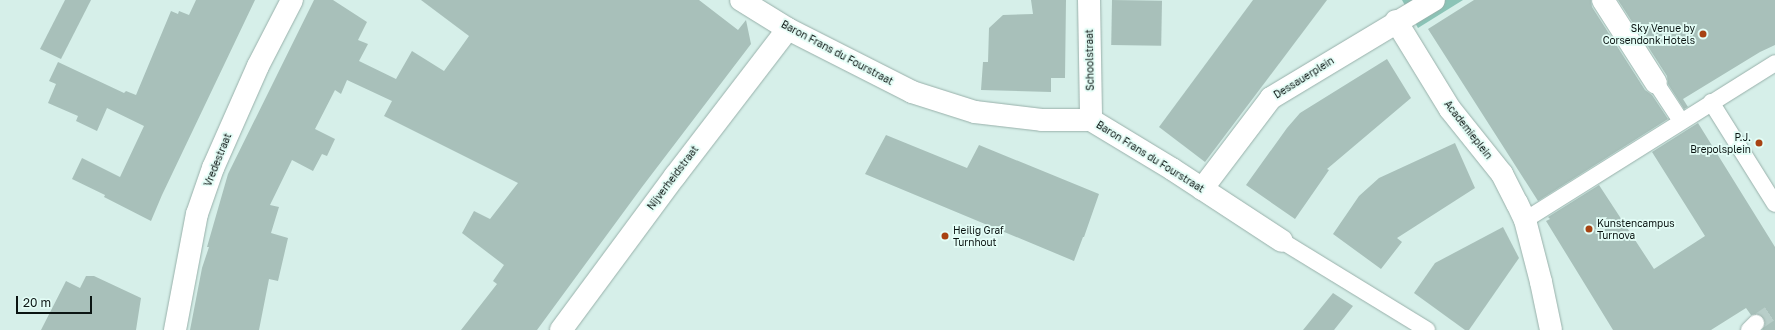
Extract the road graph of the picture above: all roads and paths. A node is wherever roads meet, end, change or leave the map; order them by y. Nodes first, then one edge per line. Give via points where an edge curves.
1 (292, 0) edge
2 (741, 0) edge
3 (1089, 0) edge
4 (1434, 0) edge
5 (1603, 0) edge
6 (1396, 21) junction
7 (788, 29) junction
8 (1775, 63) edge
9 (1656, 83) joint
10 (1711, 102) junction
11 (1091, 120) junction
12 (1681, 121) junction
13 (1202, 189) junction
14 (1772, 194) edge
15 (1525, 220) junction
16 (1282, 241) joint
17 (175, 330) edge
18 (561, 330) edge
19 (1427, 330) edge
20 (1551, 330) edge

1 - 17 street, Vredestraat via 258,66 213,168 197,214
2 - 7 street, Baron Frans du Fourstraat
3 - 11 street, Schoolstraat
4 - 6 street, Dessauerplein
5 - 9 street
6 - 13 street, Dessauerplein via 1271,98
6 - 15 street, Academieplein via 1450,109 1502,174
7 - 11 street, Baron Frans du Fourstraat via 912,92 975,112 1042,120
7 - 18 street, Nijverheidstraat
8 - 10 street
9 - 12 street
10 - 12 street
10 - 14 street
11 - 13 street, Baron Frans du Fourstraat
12 - 15 street
13 - 16 street, Baron Frans du Fourstraat
15 - 20 street, Academieplein
16 - 19 street, Baron Frans du Fourstraat

